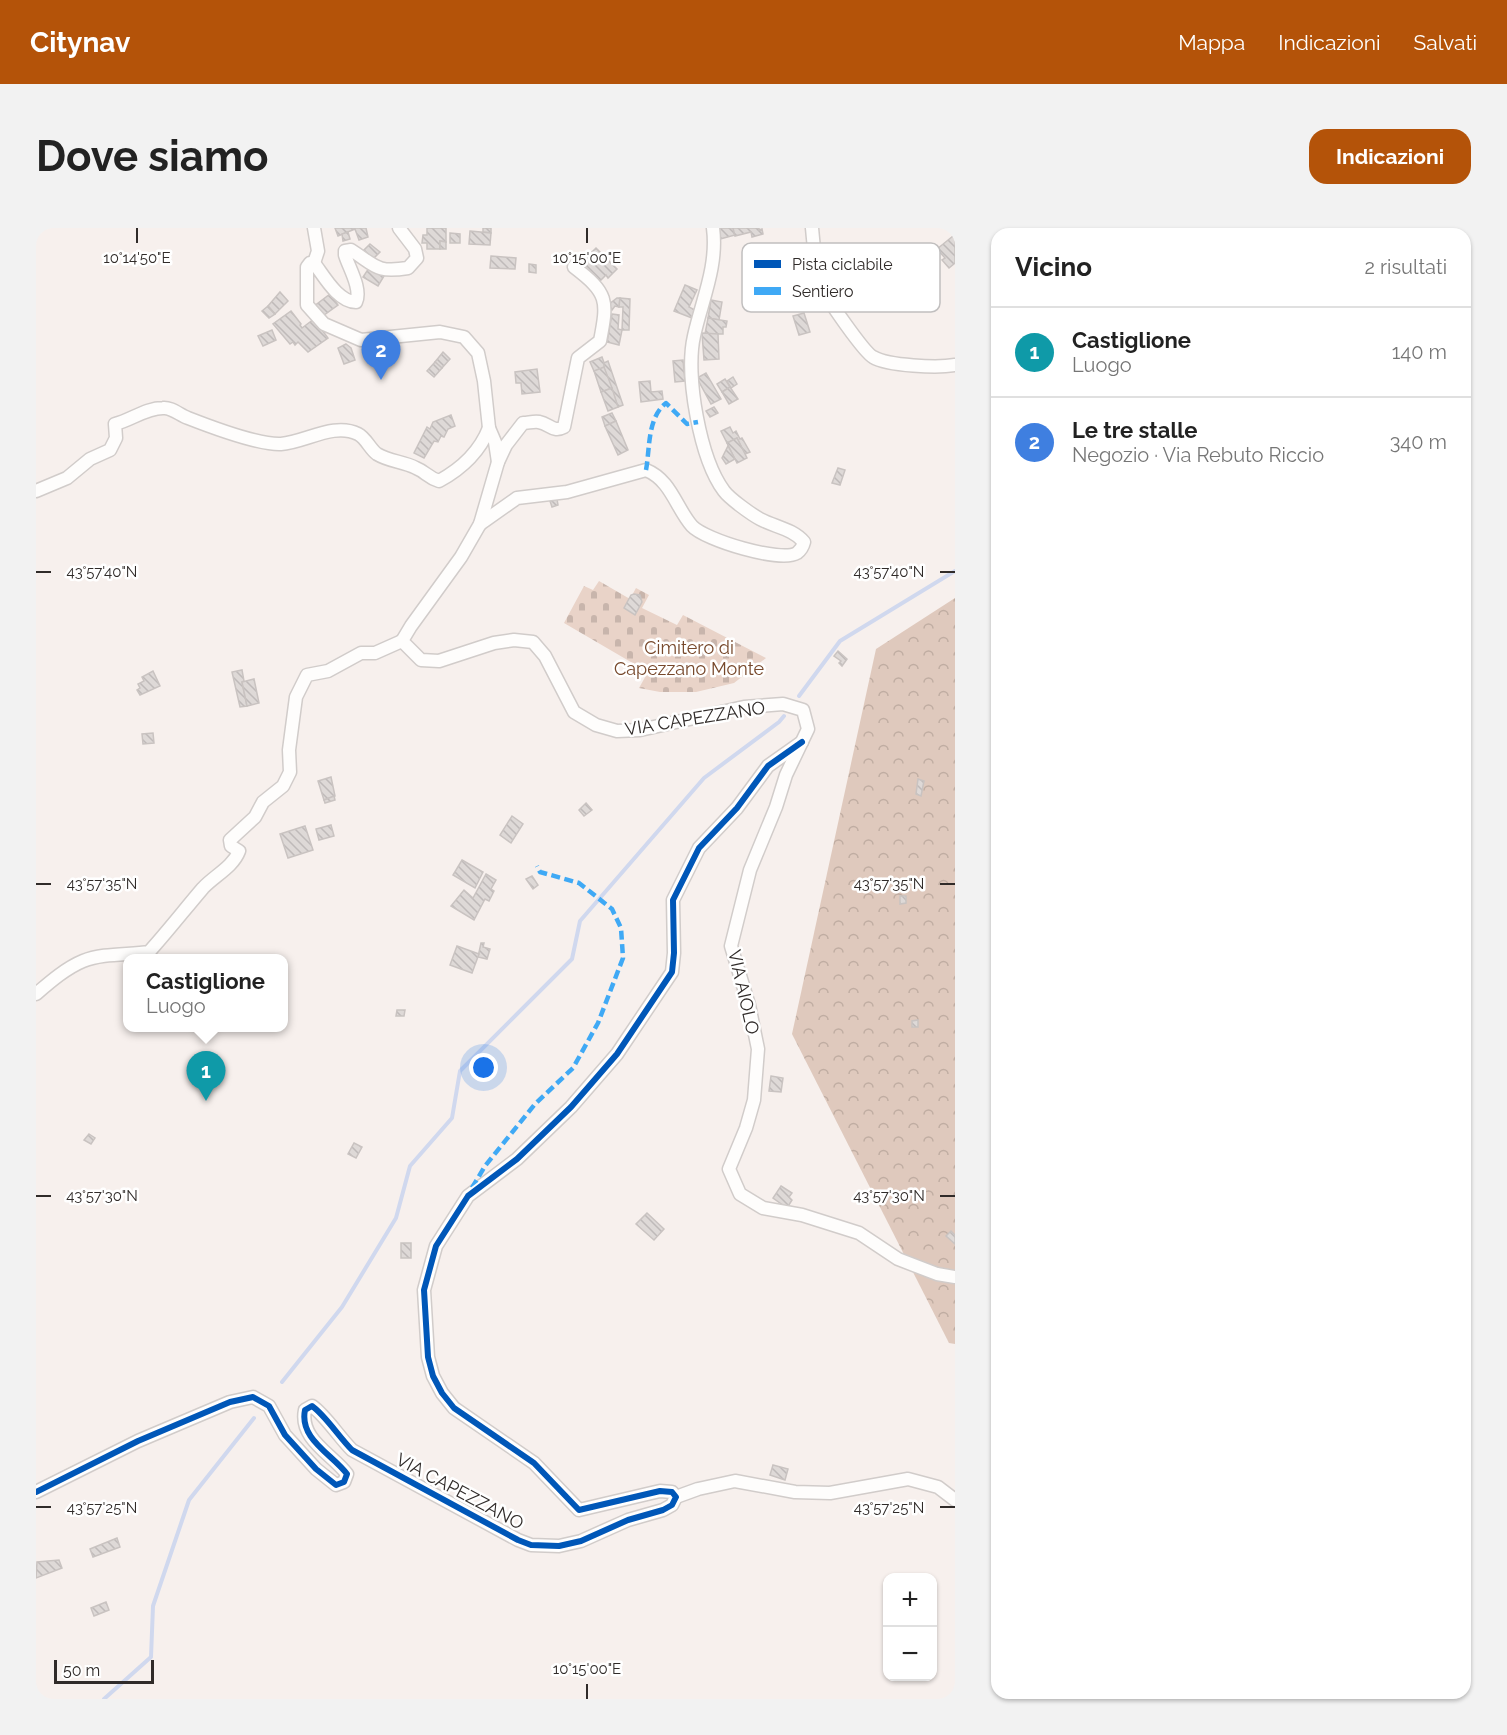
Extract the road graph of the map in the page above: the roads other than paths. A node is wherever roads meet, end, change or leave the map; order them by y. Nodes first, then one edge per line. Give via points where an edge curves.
1 (314, 228) edge
2 (399, 228) edge
3 (713, 228) edge
4 (812, 228) edge
5 (814, 243) edge
6 (314, 263) junction
7 (574, 267) dead end
8 (838, 312) edge
9 (955, 365) edge
10 (489, 428) junction
11 (498, 462) junction
12 (36, 491) edge
13 (480, 524) junction
14 (402, 641) junction
15 (802, 742) junction
16 (36, 994) edge
17 (955, 1277) edge
18 (36, 1492) edge
19 (676, 1497) junction
20 (955, 1500) edge

1 - 6 street via 318,251
2 - 6 street via 415,249 417,258 408,268 389,271 351,250 345,251 358,290 356,302 344,299
3 - 13 street via 710,279 693,338 691,360 698,422 713,473 725,493 759,519 798,535 804,542 802,548 796,554 782,556 702,534 693,527 668,486 646,470 567,492 517,498
4 - 5 street
6 - 10 street via 307,267 308,305 324,324 361,340 440,332 464,337 478,353
7 - 11 street via 600,290 606,312 600,341 578,358 564,428 553,429 537,421 523,423
8 - 9 street via 873,357 911,366
10 - 11 street
10 - 12 street via 483,443 440,481 412,466 390,461 358,434 340,431 279,444 188,418 166,407 115,424 116,438 110,450 90,459 67,478
11 - 13 street
13 - 14 street
14 - 15 street, VIA CAPEZZANO via 421,660 438,661 494,643 533,642 545,656 574,712 617,731 640,730 744,707 783,704 802,710 808,729
14 - 16 street via 307,675 296,697 290,772 283,786 263,802 255,817 230,840 238,852 236,858 206,885 149,952 84,961
15 - 17 street, VIA AIOLO via 750,870 731,946 758,1049 754,1100 729,1169 740,1194 764,1208 860,1233 898,1259
15 - 19 street via 768,765 737,808 699,848 673,900 672,972 661,991 617,1054 571,1107 517,1159 468,1196 436,1246 424,1290 428,1357 442,1393 454,1408 534,1462 579,1510 660,1491 672,1492
18 - 19 street, VIA CAPEZZANO via 138,1441 253,1396 269,1406 285,1435 336,1485 344,1482 347,1474 309,1434 303,1419 305,1410 312,1406 352,1449 531,1545 560,1546 581,1541 628,1520 663,1510
19 - 20 street via 735,1481 795,1492 830,1493 908,1479 938,1487

